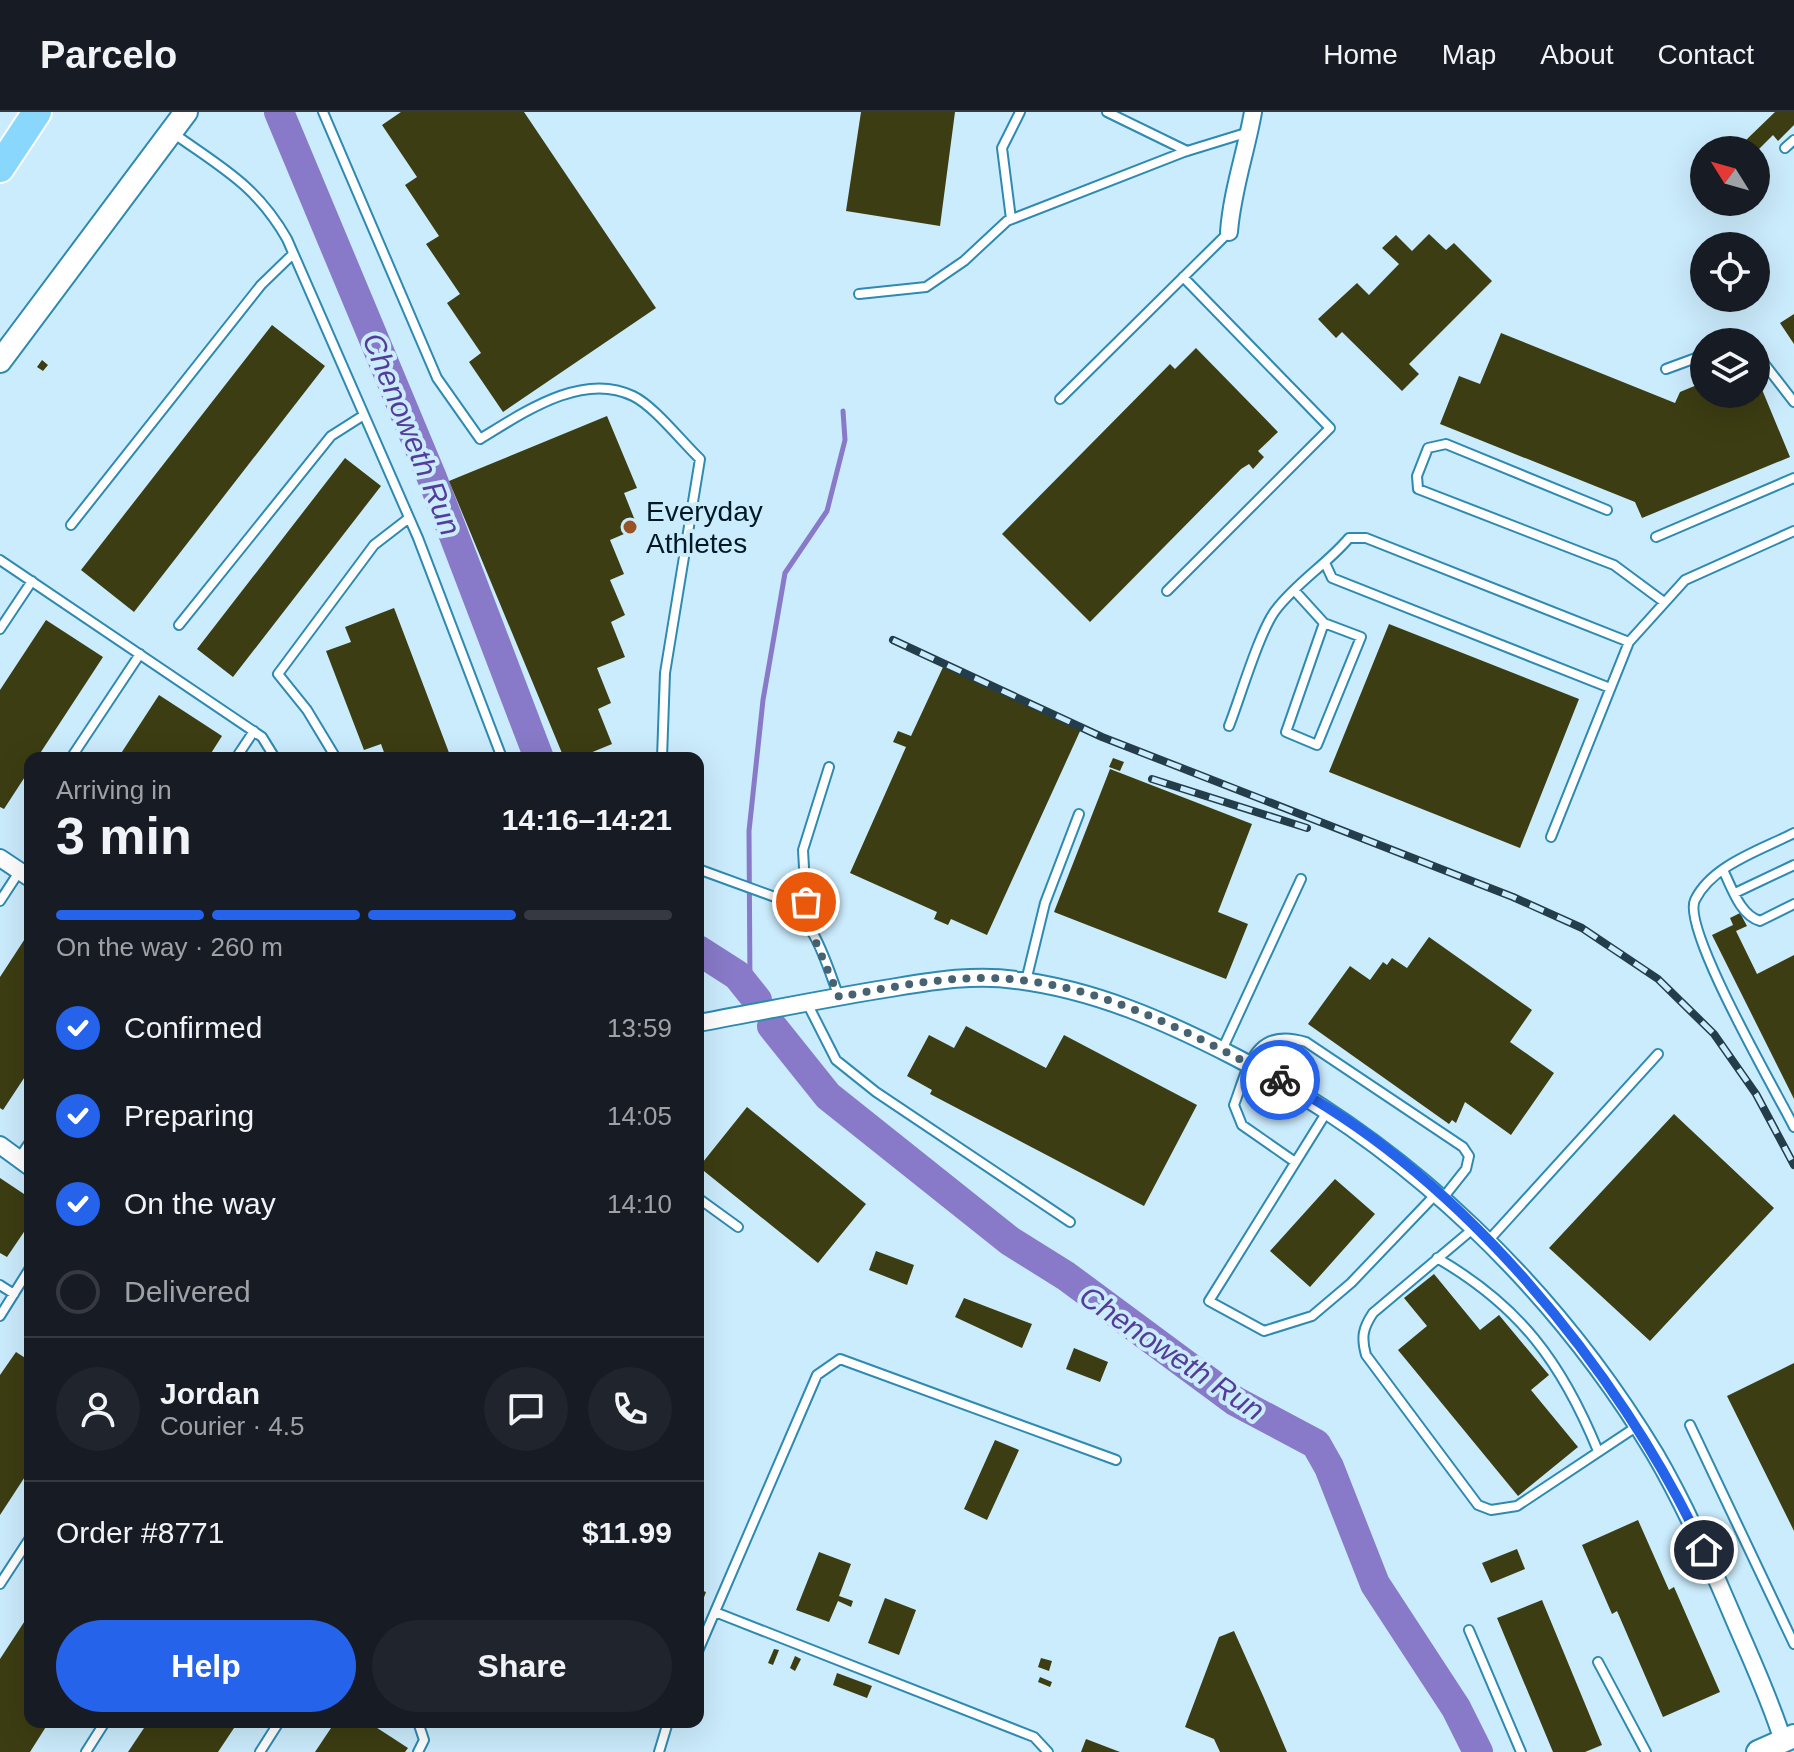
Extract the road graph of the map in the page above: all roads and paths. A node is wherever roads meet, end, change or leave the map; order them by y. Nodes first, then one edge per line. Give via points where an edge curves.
1 (37, 112) edge
2 (186, 112) edge
3 (323, 112) edge
4 (1020, 112) edge
5 (1107, 112) edge
6 (1253, 112) edge
7 (1250, 132) junction
8 (172, 133) junction
9 (1794, 140) edge
10 (1785, 148) dead end
11 (1187, 151) junction
12 (0, 168) edge
13 (1011, 219) junction
14 (1229, 232) joint
15 (293, 254) junction
16 (1183, 277) junction
17 (859, 294) dead end
18 (1690, 360) edge
19 (0, 361) edge
20 (1666, 369) dead end
21 (1770, 371) edge
22 (1060, 399) dead end
23 (1794, 402) edge
24 (364, 415) junction
25 (1794, 478) edge
26 (1607, 510) dead end
27 (409, 518) junction
28 (71, 525) dead end
29 (1794, 531) edge
30 (1656, 537) dead end
31 (0, 560) edge
32 (1326, 565) junction
33 (32, 581) junction
34 (1294, 590) junction
35 (1167, 591) dead end
36 (1664, 602) junction
37 (1324, 623) junction
38 (179, 625) dead end
39 (0, 629) edge
40 (1629, 642) junction
41 (140, 654) junction
42 (1610, 688) junction
43 (1229, 726) dead end
44 (254, 731) junction
45 (75, 752) edge
46 (240, 752) edge
47 (271, 752) edge
48 (332, 752) edge
49 (500, 752) edge
50 (662, 752) edge
51 (829, 767) dead end
52 (1079, 814) dead end
53 (1794, 833) edge
54 (1551, 837) dead end
55 (0, 858) edge
56 (1794, 865) edge
57 (1723, 870) junction
58 (704, 871) edge
59 (24, 873) edge
60 (24, 875) edge
61 (1301, 879) dead end
62 (1735, 893) junction
63 (0, 901) edge
64 (1794, 904) edge
65 (807, 921) junction
66 (1026, 981) junction
67 (839, 997) junction
68 (807, 1003) junction
69 (704, 1022) edge
70 (1222, 1050) junction
71 (1658, 1054) dead end
72 (1249, 1064) junction
73 (1328, 1109) junction
74 (1794, 1127) edge
75 (0, 1145) edge
76 (1295, 1162) junction
77 (24, 1163) edge
78 (1440, 1196) junction
79 (704, 1202) edge
80 (1070, 1222) dead end
81 (738, 1227) dead end
82 (1474, 1228) junction
83 (1488, 1241) junction
84 (1437, 1258) junction
85 (24, 1278) edge
86 (0, 1285) edge
87 (14, 1294) junction
88 (0, 1316) edge
89 (1690, 1425) dead end
90 (1637, 1426) junction
91 (1598, 1451) junction
92 (1116, 1460) dead end
93 (24, 1547) edge
94 (0, 1584) edge
95 (715, 1612) junction
96 (1469, 1630) dead end
97 (704, 1637) edge
98 (1794, 1644) edge
99 (1598, 1662) dead end
100 (101, 1728) edge
101 (275, 1728) edge
102 (421, 1728) edge
103 (666, 1728) edge
104 (1789, 1739) edge
105 (86, 1752) edge
106 (260, 1752) edge
107 (418, 1752) edge
108 (659, 1752) edge
109 (1048, 1752) edge
110 (1521, 1752) edge
111 (1646, 1752) edge
112 (1758, 1752) edge

1 - 12 highway
2 - 8 street
3 - 50 lane via 437,378 480,439 568,393 604,386 636,397 700,459 665,673
4 - 13 lane via 1002,148
5 - 11 lane
6 - 7 street
7 - 11 lane
7 - 14 street
8 - 15 lane via 252,189 269,207
8 - 19 street
9 - 10 lane
11 - 13 lane
13 - 17 lane via 926,287
14 - 16 lane
15 - 24 lane
15 - 28 lane via 261,285
16 - 22 lane
16 - 35 lane via 1330,428
18 - 20 lane
21 - 23 lane
24 - 27 lane
24 - 38 lane via 331,436
25 - 30 lane
26 - 36 lane via 1446,444 1428,448 1417,476 1418,489 1614,565
27 - 48 lane via 374,545 278,674
27 - 49 lane
29 - 36 lane via 1685,580
31 - 33 lane
32 - 34 lane
32 - 40 lane via 1349,538 1366,538
32 - 42 lane via 1332,578
33 - 39 lane
33 - 41 lane
34 - 37 lane
34 - 43 lane via 1273,614
36 - 40 lane
37 - 37 lane via 1286,732 1317,745 1361,637
40 - 42 lane
41 - 44 lane
41 - 45 lane
42 - 54 lane
44 - 46 lane
44 - 47 lane
51 - 65 lane via 803,850
52 - 66 lane via 1045,903
53 - 57 lane
55 - 59 street
56 - 62 lane
57 - 62 lane
57 - 74 lane via 1711,877 1693,903 1694,928
58 - 65 lane via 783,900
60 - 63 lane
61 - 70 lane
62 - 64 lane via 1745,912 1760,921
65 - 67 lane
66 - 67 street via 956,979
66 - 70 street via 1122,1004
67 - 68 street
68 - 69 street
68 - 80 lane via 836,1060
70 - 72 street
71 - 83 lane
72 - 73 street
72 - 76 lane via 1234,1105 1242,1125
72 - 78 lane via 1269,1038 1286,1035 1376,1086 1469,1156 1466,1169
73 - 76 lane
73 - 78 street
75 - 77 street
76 - 78 lane via 1209,1301 1264,1331 1312,1316
78 - 82 street
79 - 81 lane
82 - 83 street
82 - 84 lane
83 - 90 street via 1581,1347
84 - 91 lane via 1509,1307 1562,1376
84 - 91 lane via 1373,1313 1362,1341 1366,1355 1478,1505 1491,1510 1517,1506
85 - 87 lane
86 - 87 lane
87 - 88 lane
89 - 98 lane
90 - 91 lane
90 - 104 street via 1704,1550
92 - 95 lane via 840,1359 817,1375
93 - 94 lane
95 - 97 lane
95 - 109 lane via 1034,1737
96 - 110 lane
99 - 111 lane
100 - 105 lane
101 - 106 lane
102 - 107 lane via 424,1740
103 - 108 lane
104 - 112 street

